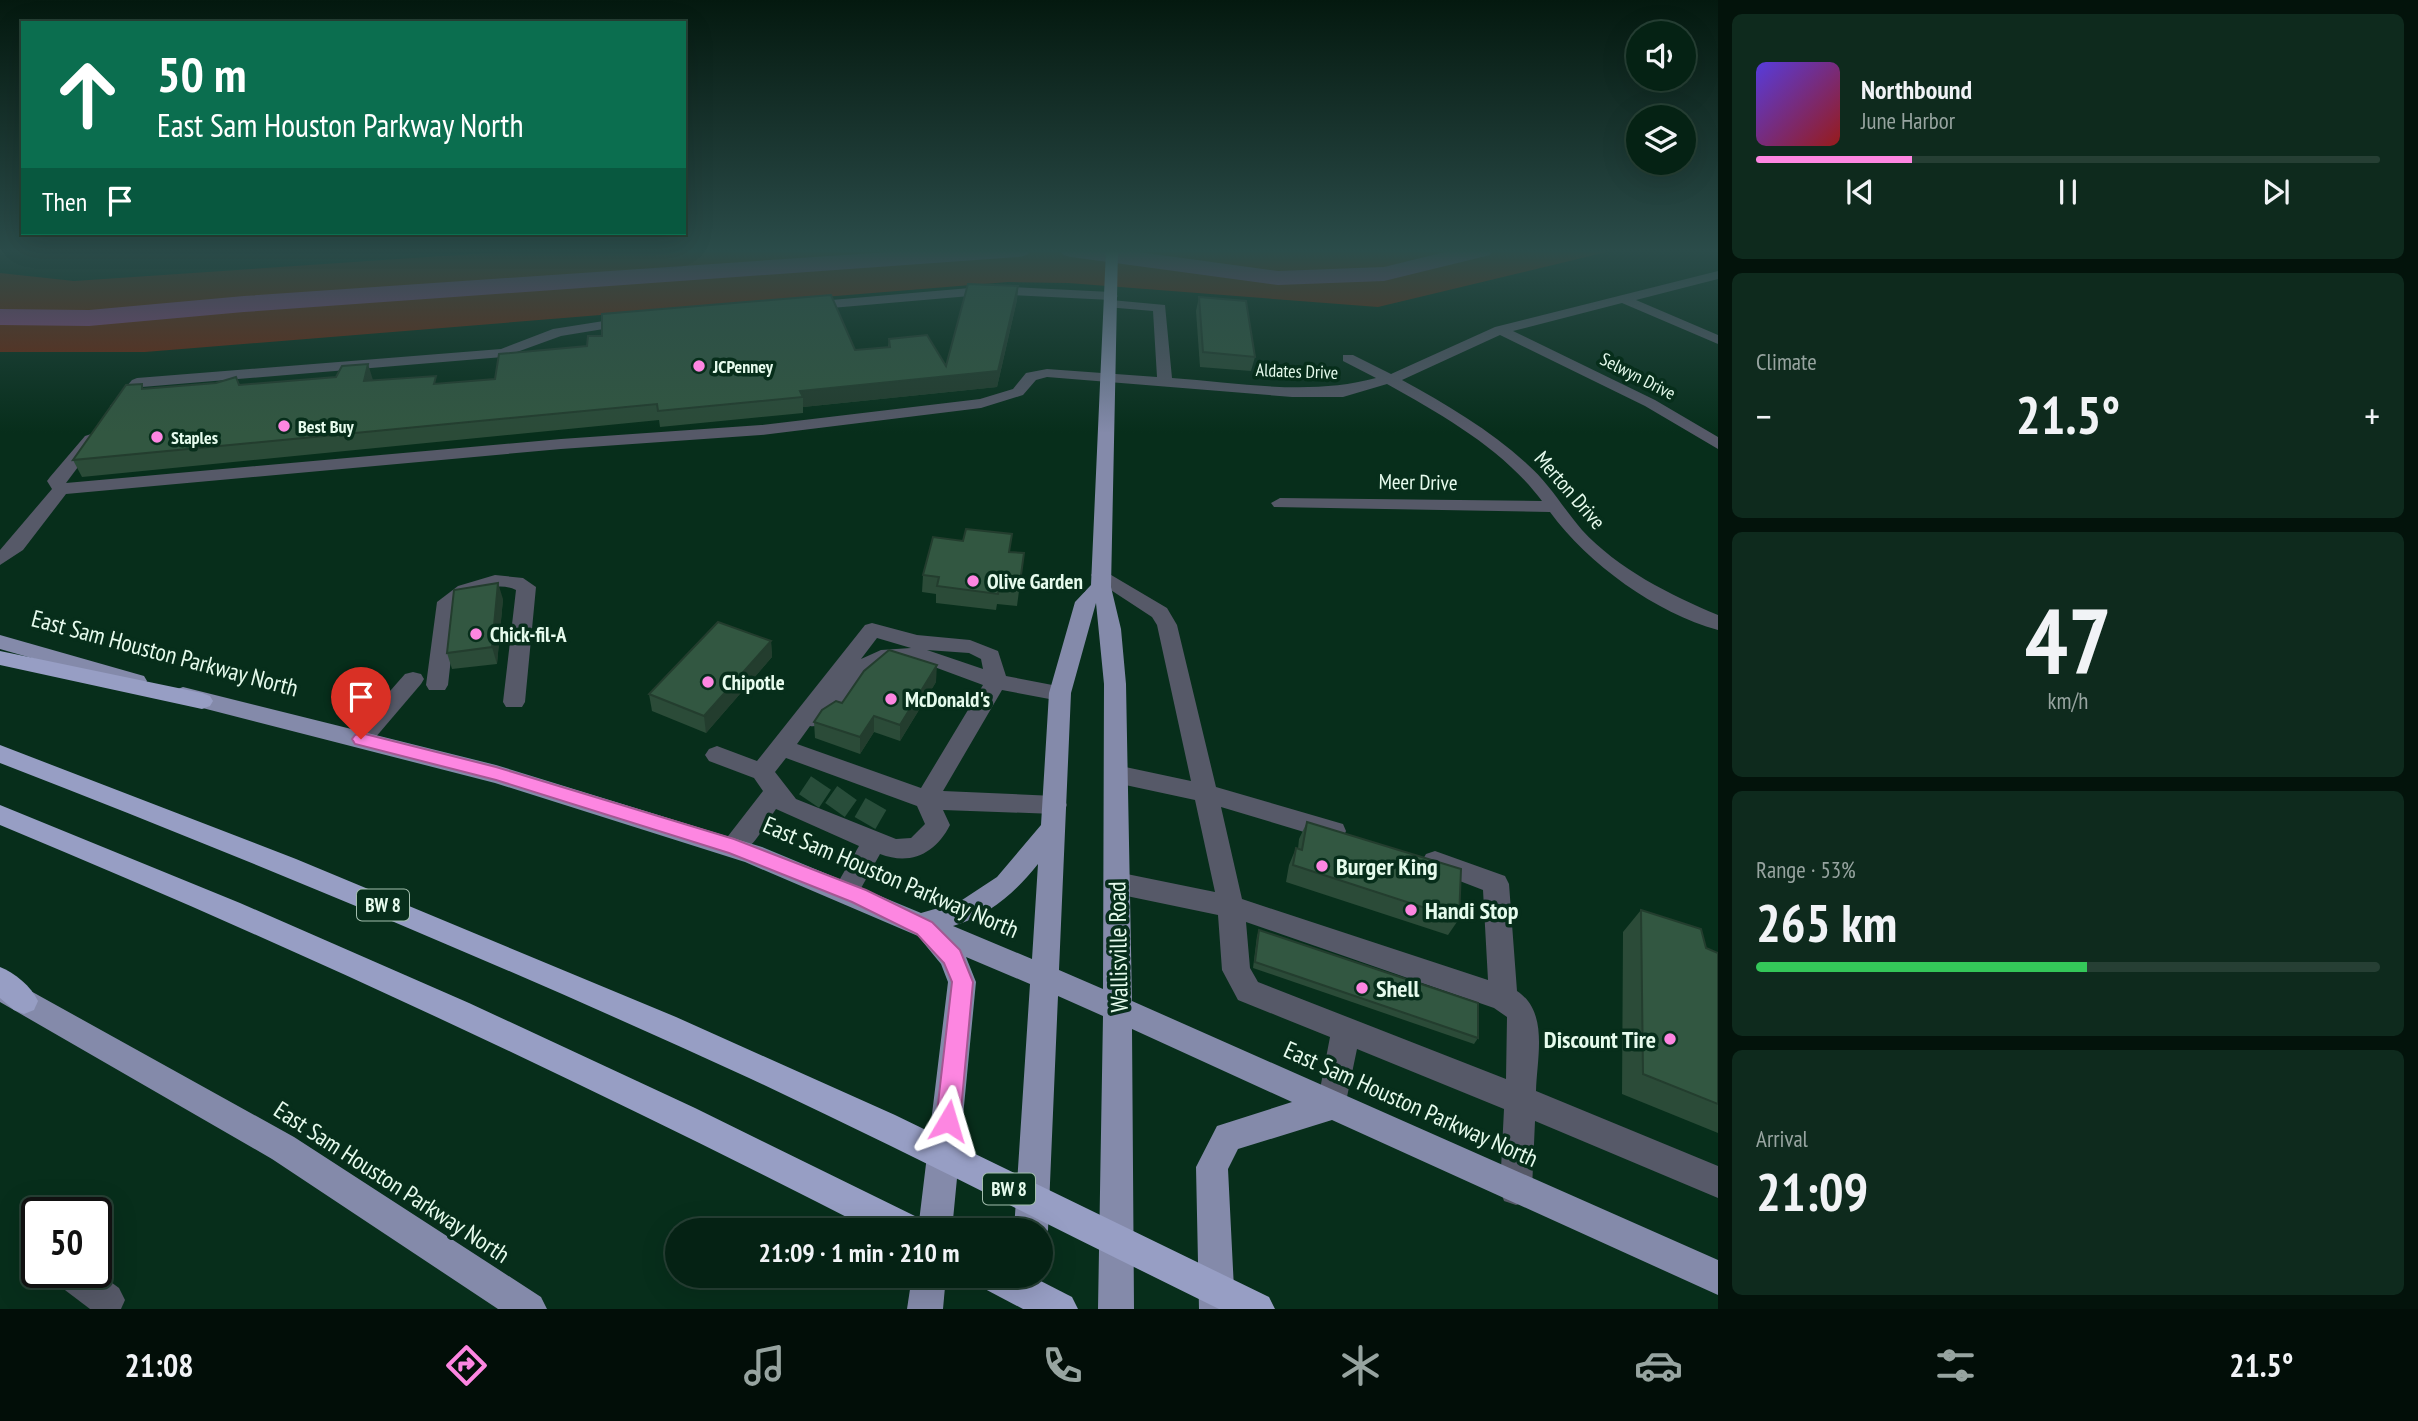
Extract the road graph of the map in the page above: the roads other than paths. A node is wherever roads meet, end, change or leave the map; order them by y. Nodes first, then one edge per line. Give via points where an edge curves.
1 (1111, 311) edge
2 (1160, 311) edge
3 (1575, 311) edge
4 (1651, 311) edge
5 (639, 320) edge
6 (1500, 330) junction
7 (1718, 340) edge
8 (1348, 358) dead end
9 (1164, 375) junction
10 (1108, 378) junction
11 (1391, 380) junction
12 (1718, 444) edge
13 (61, 489) junction
14 (1280, 503) dead end
15 (1554, 507) junction
16 (0, 559) edge
17 (1101, 581) junction
18 (1718, 623) edge
19 (0, 642) edge
20 (0, 658) edge
21 (413, 679) dead end
22 (996, 682) junction
23 (437, 685) dead end
24 (1060, 693) junction
25 (202, 701) junction
26 (514, 702) dead end
27 (797, 727) junction
28 (361, 739) junction
29 (781, 747) junction
30 (0, 754) edge
31 (717, 755) dead end
32 (1116, 774) junction
33 (770, 781) junction
34 (816, 791) junction
35 (1205, 793) junction
36 (842, 800) junction
37 (926, 800) junction
38 (0, 815) edge
39 (1054, 816) junction
40 (872, 818) junction
41 (1361, 839) edge
42 (734, 847) junction
43 (1412, 855) edge
44 (1117, 883) junction
45 (846, 891) junction
46 (1231, 906) junction
47 (922, 927) junction
48 (1046, 978) junction
49 (0, 979) edge
50 (12, 994) edge
51 (1503, 998) junction
52 (1119, 1009) junction
53 (1346, 1028) junction
54 (1520, 1100) junction
55 (1332, 1105) junction
56 (1718, 1182) edge
57 (1516, 1189) junction
58 (883, 1218) edge
59 (936, 1218) edge
60 (1032, 1218) edge
61 (1718, 1278) edge
62 (91, 1288) edge
63 (928, 1288) edge
64 (1019, 1288) edge
65 (1027, 1288) edge
66 (107, 1300) dead end
67 (528, 1309) edge
68 (925, 1309) edge
69 (1026, 1309) edge
70 (1060, 1309) edge
71 (1116, 1309) edge
72 (1217, 1309) edge
73 (1257, 1309) edge

1 - 10 main road, Wallisville Road
2 - 9 street
3 - 6 street, Aldates Drive
4 - 7 street
5 - 13 street via 558,332 503,354 137,383 56,481
6 - 11 street, Aldates Drive
6 - 12 street, Selwyn Drive via 1670,413
8 - 11 street, Merton Drive
9 - 10 street
9 - 11 street, Aldates Drive via 1227,373 1234,376 1237,388 1319,393 1351,391
10 - 13 street via 1047,373 1031,376 1018,392 981,403 731,433 592,441
10 - 17 main road, Wallisville Road
11 - 15 street, Merton Drive via 1503,451 1536,482
13 - 16 street via 16,546
14 - 15 street, Meer Drive
15 - 18 street, Merton Drive via 1588,545 1618,569
17 - 24 main road via 1085,602
17 - 32 main road, Wallisville Road via 1108,603
17 - 35 street via 1160,613 1167,625
19 - 25 main road, East Sam Houston Parkway North
20 - 25 highway
21 - 28 street
22 - 24 street
22 - 27 street via 904,654 867,664 840,698
22 - 27 street via 991,656 982,650 904,640 872,630
22 - 37 street
23 - 26 street via 447,602 465,588 517,581 526,587
24 - 39 main road
25 - 28 main road, East Sam Houston Parkway North
27 - 29 street
28 - 42 main road, East Sam Houston Parkway North via 496,774
29 - 33 street
29 - 34 street
30 - 73 highway, BW 8 via 370,900 761,1069
31 - 33 street
32 - 35 street
32 - 44 main road, Wallisville Road
33 - 34 street via 787,806
33 - 42 street
34 - 36 street
34 - 36 street
35 - 41 street
35 - 46 street
36 - 40 street
36 - 40 street
37 - 39 street
37 - 40 street
37 - 40 street via 938,825 928,842 911,851
38 - 58 highway via 335,956 748,1149
39 - 47 main road via 1006,885 967,911
39 - 48 main road
40 - 45 street
42 - 45 main road, East Sam Houston Parkway North
43 - 51 street via 1496,884
44 - 46 street
44 - 52 main road, Wallisville Road
45 - 47 main road, East Sam Houston Parkway North
46 - 51 street
46 - 53 street via 1236,970 1248,990
47 - 48 main road, East Sam Houston Parkway North
47 - 59 main road via 952,957 962,982
48 - 52 main road, East Sam Houston Parkway North
48 - 60 main road
49 - 50 highway
50 - 67 main road, East Sam Houston Parkway North via 283,1148
51 - 54 street via 1520,1009 1524,1026
52 - 55 main road, East Sam Houston Parkway North
52 - 71 main road, Wallisville Road
53 - 54 street
53 - 55 street
54 - 56 street
54 - 57 street
55 - 57 main road, East Sam Houston Parkway North
55 - 72 main road via 1228,1137 1212,1167
57 - 61 main road, East Sam Houston Parkway North
62 - 66 street
63 - 68 main road
64 - 70 highway
65 - 69 main road

